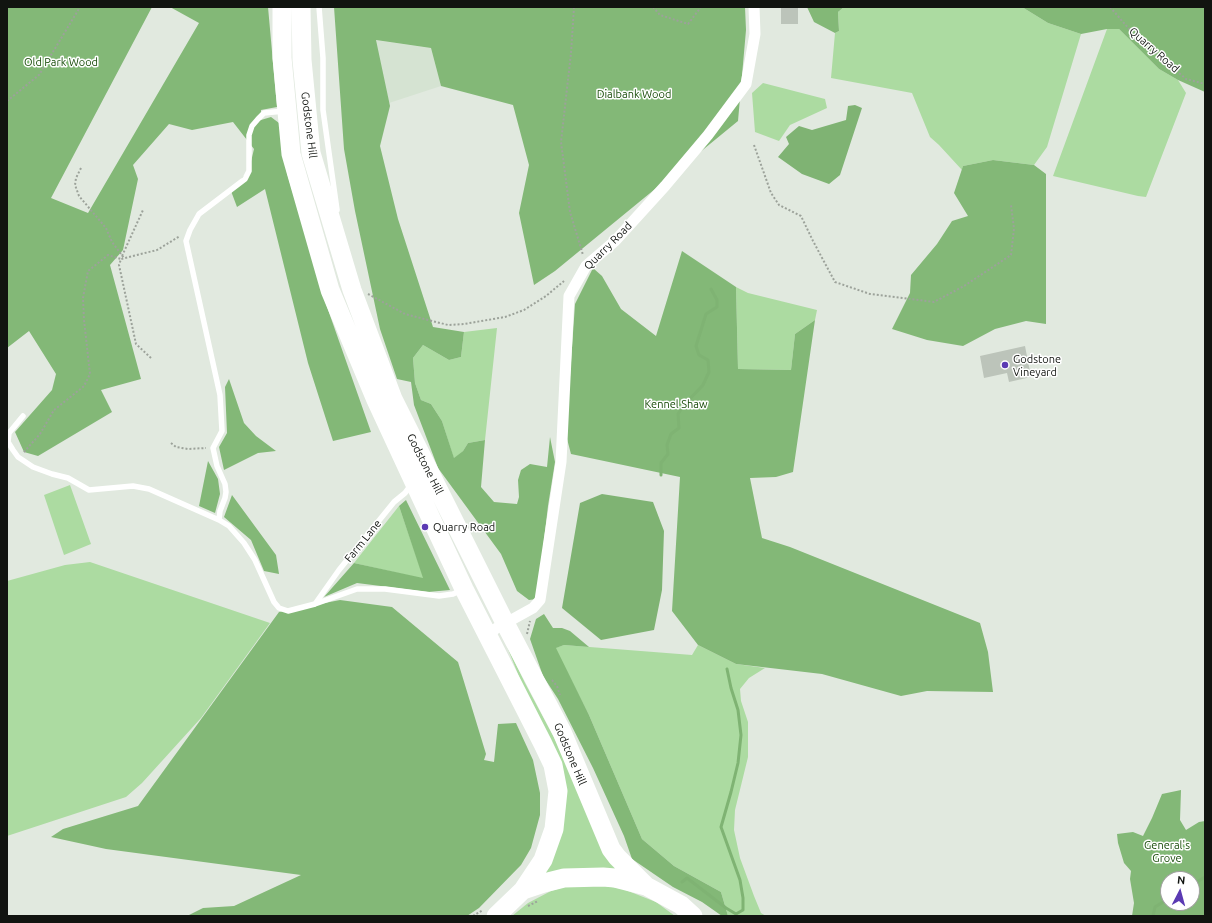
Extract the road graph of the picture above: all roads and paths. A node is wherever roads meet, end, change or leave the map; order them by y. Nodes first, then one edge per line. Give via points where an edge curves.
1 (80, 7) edge
2 (282, 7) edge
3 (301, 7) edge
4 (320, 7) edge
5 (574, 7) edge
6 (653, 7) edge
7 (702, 7) edge
8 (754, 7) edge
9 (1110, 7) edge
10 (1205, 84) edge
11 (7, 101) edge
12 (288, 111) junction
13 (754, 146) dead end
14 (81, 168) dead end
15 (1011, 205) dead end
16 (143, 210) dead end
17 (190, 230) junction
18 (337, 242) junction
19 (123, 258) junction
20 (586, 266) junction
21 (567, 278) dead end
22 (352, 290) junction
23 (151, 358) dead end
24 (23, 416) dead end
25 (171, 443) dead end
26 (28, 448) dead end
27 (213, 448) junction
28 (414, 482) junction
29 (219, 520) junction
30 (464, 589) junction
31 (314, 604) junction
32 (505, 623) junction
33 (488, 636) junction
34 (646, 886) junction
35 (523, 890) junction
36 (490, 912) edge
37 (473, 916) edge
38 (693, 916) edge

1 - 11 path via 39,75
2 - 12 highway, Godstone Hill via 282,58
3 - 18 highway, Godstone Hill via 302,60 311,153
4 - 18 lane via 323,110 338,220
5 - 20 path via 561,142 570,212
6 - 7 path via 660,15 688,24
8 - 20 street, Quarry Road via 755,34 746,84 665,186 615,241
9 - 10 path, Quarry Road via 1131,31 1186,79
12 - 17 lane via 264,113 252,126 249,135 250,170 245,179 199,214
12 - 28 highway, Godstone Hill via 291,154 330,290
13 - 15 path via 771,193 779,205 801,216 835,282 870,294 934,302 964,286 1011,256 1014,229
14 - 19 path via 75,185 80,196 106,228
16 - 19 path
17 - 19 path via 157,250
17 - 27 lane via 186,241 189,261 220,395 222,431
18 - 22 highway, Godstone Hill
19 - 23 path via 119,266 136,344
19 - 26 path via 108,255 88,271 83,298 90,374 84,386 54,410
20 - 32 street, Quarry Road via 569,296 561,462 540,600 533,608
21 - 22 path via 524,310 485,321 448,325 405,314 370,295
22 - 32 highway, Godstone Hill via 393,399
24 - 29 lane via 9,433 8,442 18,457 34,467 68,478 89,490 132,486 149,489
25 - 27 path via 176,447 188,449
27 - 29 lane via 226,492
28 - 30 highway, Godstone Hill
28 - 31 lane, Farm Lane via 406,494 389,508
29 - 31 lane via 229,526 244,543 279,608 288,611
30 - 31 lane via 438,596 385,589 357,589
30 - 33 highway, Godstone Hill
32 - 33 street, Quarry Road
32 - 34 highway, Godstone Hill via 562,732 611,849
33 - 35 highway, Godstone Hill via 544,744 553,765 558,790 554,829 543,860
34 - 35 highway via 615,878 564,878
34 - 38 highway via 681,905
35 - 36 highway
36 - 37 path

